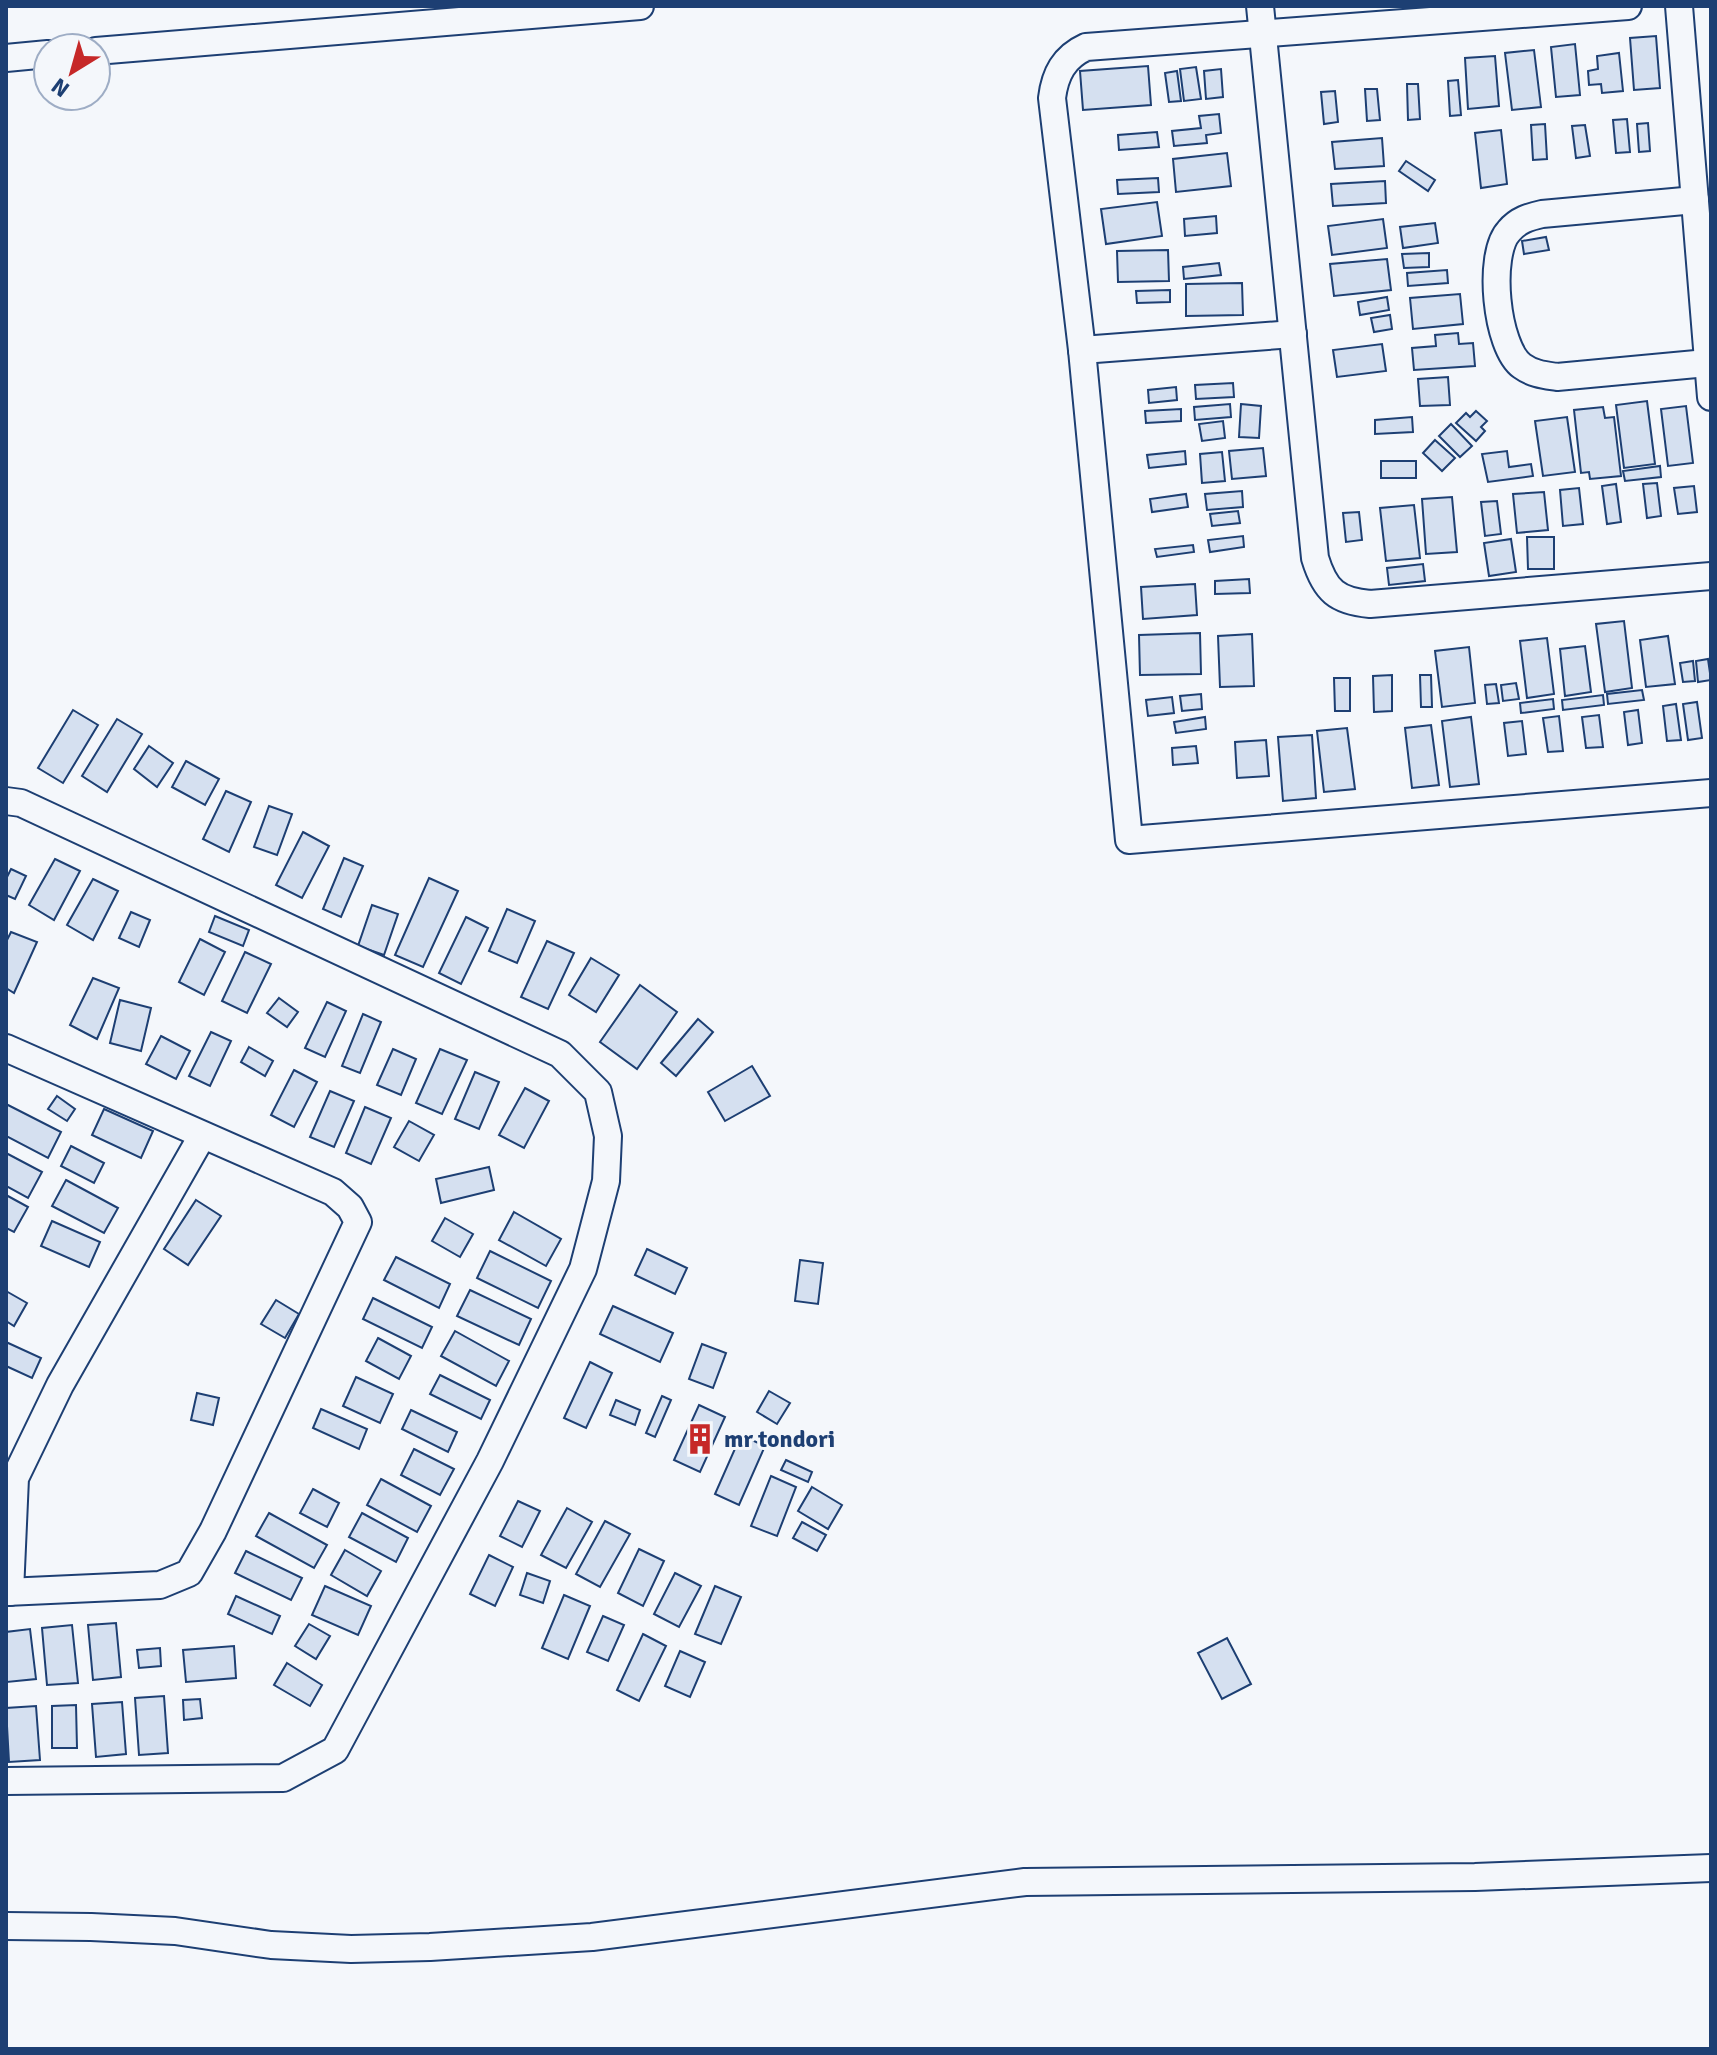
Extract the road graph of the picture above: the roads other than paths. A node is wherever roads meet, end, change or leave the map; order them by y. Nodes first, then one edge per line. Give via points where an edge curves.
1 (640, 6) edge
2 (1260, 6) edge
3 (1628, 6) edge
4 (1679, 6) edge
5 (1263, 34) junction
6 (112, 50) edge
7 (32, 56) edge
8 (6, 58) edge
9 (1695, 200) junction
10 (1293, 334) junction
11 (1082, 350) junction
12 (1707, 363) junction
13 (1711, 397) edge
14 (1711, 576) edge
15 (1711, 793) edge
16 (6, 801) edge
17 (6, 1048) edge
18 (202, 1136) junction
19 (8, 1592) edge
20 (6, 1781) edge
21 (1711, 1868) edge
22 (6, 1926) edge

1 - 6 street
2 - 5 street
3 - 5 street
4 - 9 street
5 - 10 street
5 - 11 street via 1086,47 1072,53 1061,67 1052,98
7 - 8 street
9 - 12 street
9 - 12 street via 1523,219 1507,232 1496,269 1508,350 1538,375
10 - 11 street
10 - 14 street via 1315,558 1333,593 1370,604
11 - 15 street via 1129,840
12 - 13 street
16 - 20 street via 21,803 560,1054 598,1092 608,1136 606,1181 583,1269 490,1461 335,1750 283,1778
17 - 18 street
18 - 19 street via 60,1385 15,1478
18 - 19 street via 333,1192 358,1222 189,1573 160,1585
21 - 22 street via 1475,1877 1025,1882 592,1937 430,1947 351,1949 271,1945 175,1931

